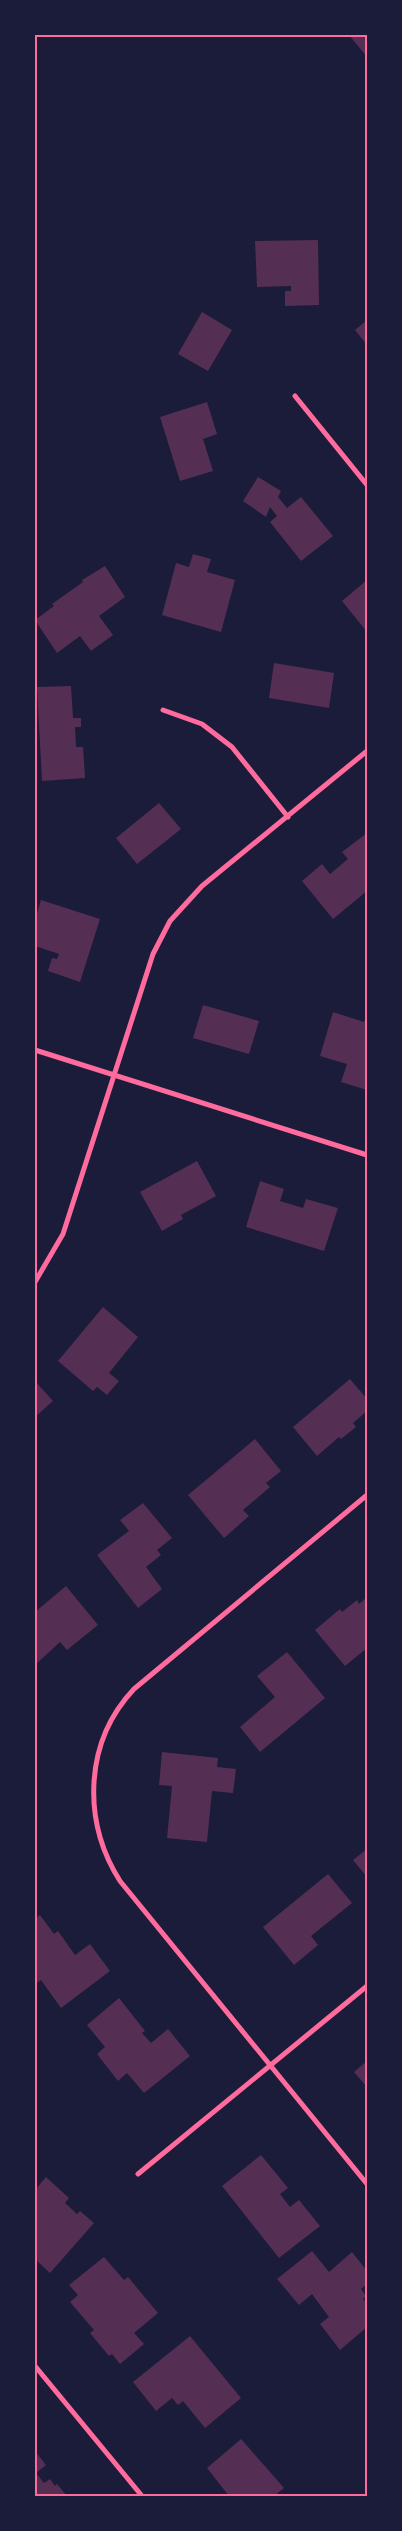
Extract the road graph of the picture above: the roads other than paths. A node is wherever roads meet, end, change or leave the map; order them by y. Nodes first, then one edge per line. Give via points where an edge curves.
1 (295, 396) dead end
2 (367, 485) edge
3 (163, 710) dead end
4 (367, 751) edge
5 (288, 817) junction
6 (35, 1050) edge
7 (115, 1076) junction
8 (367, 1155) edge
9 (35, 1282) edge
10 (367, 1495) edge
11 (367, 1986) edge
12 (270, 2065) junction
13 (138, 2174) dead end
14 (367, 2184) edge
15 (35, 2366) edge
16 (142, 2496) edge

1 - 2 street
3 - 5 street via 202,724 232,747
4 - 5 street
5 - 7 street via 202,886 170,920 153,954
6 - 7 street
7 - 8 street
7 - 9 street via 64,1234
10 - 12 street via 134,1688 107,1730 94,1777 96,1825 114,1871
11 - 12 street
12 - 13 street
12 - 14 street
15 - 16 street

